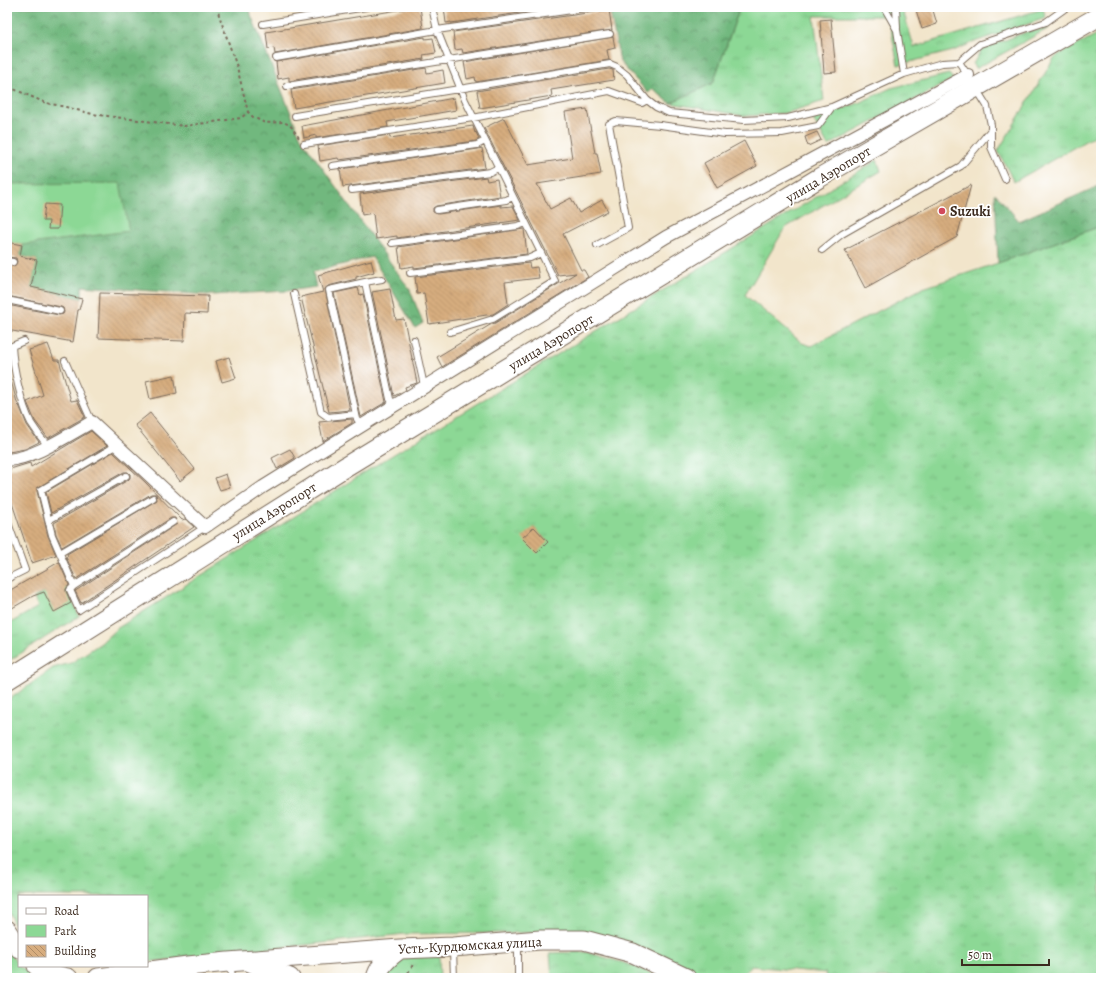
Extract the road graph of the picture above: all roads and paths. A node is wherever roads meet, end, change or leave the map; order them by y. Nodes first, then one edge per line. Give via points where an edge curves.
1 (217, 7) edge
2 (366, 7) edge
3 (432, 7) edge
4 (592, 7) edge
5 (884, 7) edge
6 (896, 7) edge
7 (1067, 7) edge
8 (1101, 15) edge
9 (262, 24) dead end
10 (437, 30) junction
11 (897, 30) junction
12 (610, 34) dead end
13 (276, 58) dead end
14 (449, 59) junction
15 (959, 62) junction
16 (904, 74) junction
17 (972, 82) junction
18 (287, 86) dead end
19 (9, 87) dead end
20 (461, 89) junction
21 (646, 100) junction
22 (832, 107) junction
23 (248, 112) junction
24 (295, 116) dead end
25 (473, 118) junction
26 (990, 131) junction
27 (485, 141) junction
28 (304, 144) joint
29 (332, 166) dead end
30 (498, 168) junction
31 (1005, 180) dead end
32 (352, 190) dead end
33 (513, 197) junction
34 (437, 210) dead end
35 (526, 223) junction
36 (392, 243) dead end
37 (597, 245) dead end
38 (822, 250) dead end
39 (540, 253) junction
40 (410, 273) dead end
41 (382, 279) dead end
42 (366, 282) junction
43 (294, 294) dead end
44 (7, 300) edge
45 (60, 311) dead end
46 (450, 332) dead end
47 (414, 340) dead end
48 (24, 341) dead end
49 (65, 361) dead end
50 (426, 386) junction
51 (395, 406) junction
52 (356, 414) junction
53 (92, 422) junction
54 (362, 426) junction
55 (118, 445) junction
56 (48, 446) junction
57 (7, 460) edge
58 (126, 476) dead end
59 (153, 498) dead end
60 (7, 520) edge
61 (49, 520) junction
62 (173, 522) dead end
63 (205, 527) junction
64 (60, 553) junction
65 (7, 579) edge
66 (74, 586) junction
67 (7, 680) edge
68 (7, 930) edge
69 (518, 942) junction
70 (18, 946) edge
71 (453, 947) junction
72 (400, 949) junction
73 (247, 960) junction
74 (414, 963) dead end
75 (38, 967) edge
76 (230, 970) edge
77 (68, 978) edge
78 (98, 978) edge
79 (290, 978) edge
80 (376, 978) edge
81 (405, 978) edge
82 (454, 978) edge
83 (518, 978) edge
84 (686, 978) edge

1 - 23 path via 237,66
2 - 9 lane
3 - 10 lane
4 - 10 lane
5 - 11 lane
6 - 11 lane
7 - 15 lane via 1046,22 980,44
8 - 17 main road, улица Аэропорт
10 - 13 lane
10 - 14 lane
11 - 16 lane
12 - 14 lane
14 - 18 lane
14 - 20 lane
15 - 16 lane via 942,63
15 - 17 lane
16 - 22 lane
17 - 26 lane via 987,106
17 - 50 street via 792,170 666,237
17 - 67 main road, улица Аэропорт via 358,459
19 - 23 path via 46,103 92,114 184,126 241,118
20 - 21 lane via 610,64 627,75
20 - 24 lane
20 - 25 lane
21 - 22 lane via 669,113 744,120 788,118
21 - 25 lane via 642,103 609,91
22 - 37 lane via 818,126 782,133 725,134 616,121 609,124 628,228
23 - 28 path via 265,123 283,122 290,125
25 - 27 lane
25 - 28 lane
26 - 31 lane via 991,148
26 - 38 lane via 961,166 842,234
27 - 29 lane via 477,145
27 - 30 lane
30 - 32 lane via 490,172
30 - 33 lane
33 - 34 lane
33 - 35 lane
35 - 36 lane
35 - 39 lane
39 - 40 lane via 530,258
39 - 46 lane via 555,281 493,319
41 - 42 lane
42 - 51 lane via 390,400
42 - 52 lane via 329,290
43 - 52 lane via 321,412 328,417
44 - 45 lane
47 - 50 lane
48 - 56 lane via 12,346 13,365 31,424
49 - 53 lane
50 - 51 street
51 - 54 street
52 - 54 lane
53 - 55 street
53 - 56 street
54 - 63 street via 263,487
55 - 61 lane via 41,490
55 - 63 street
56 - 57 street via 18,459
58 - 61 lane
59 - 64 lane
60 - 65 lane via 26,570
61 - 64 lane
62 - 66 lane
63 - 66 lane via 79,610 70,590
64 - 66 lane
68 - 70 main road
69 - 71 main road, Усть-Курдюмская улица
69 - 83 lane
69 - 84 main road, Усть-Курдюмская улица via 584,940 633,953
71 - 72 main road, Усть-Курдюмская улица
71 - 82 lane
72 - 73 main road, Усть-Курдюмская улица
72 - 80 main road via 387,958
73 - 76 main road, Усть-Курдюмская улица
73 - 79 main road, Усть-Курдюмская улица
74 - 81 path
75 - 77 main road
76 - 78 main road, Усть-Курдюмская улица via 188,969

